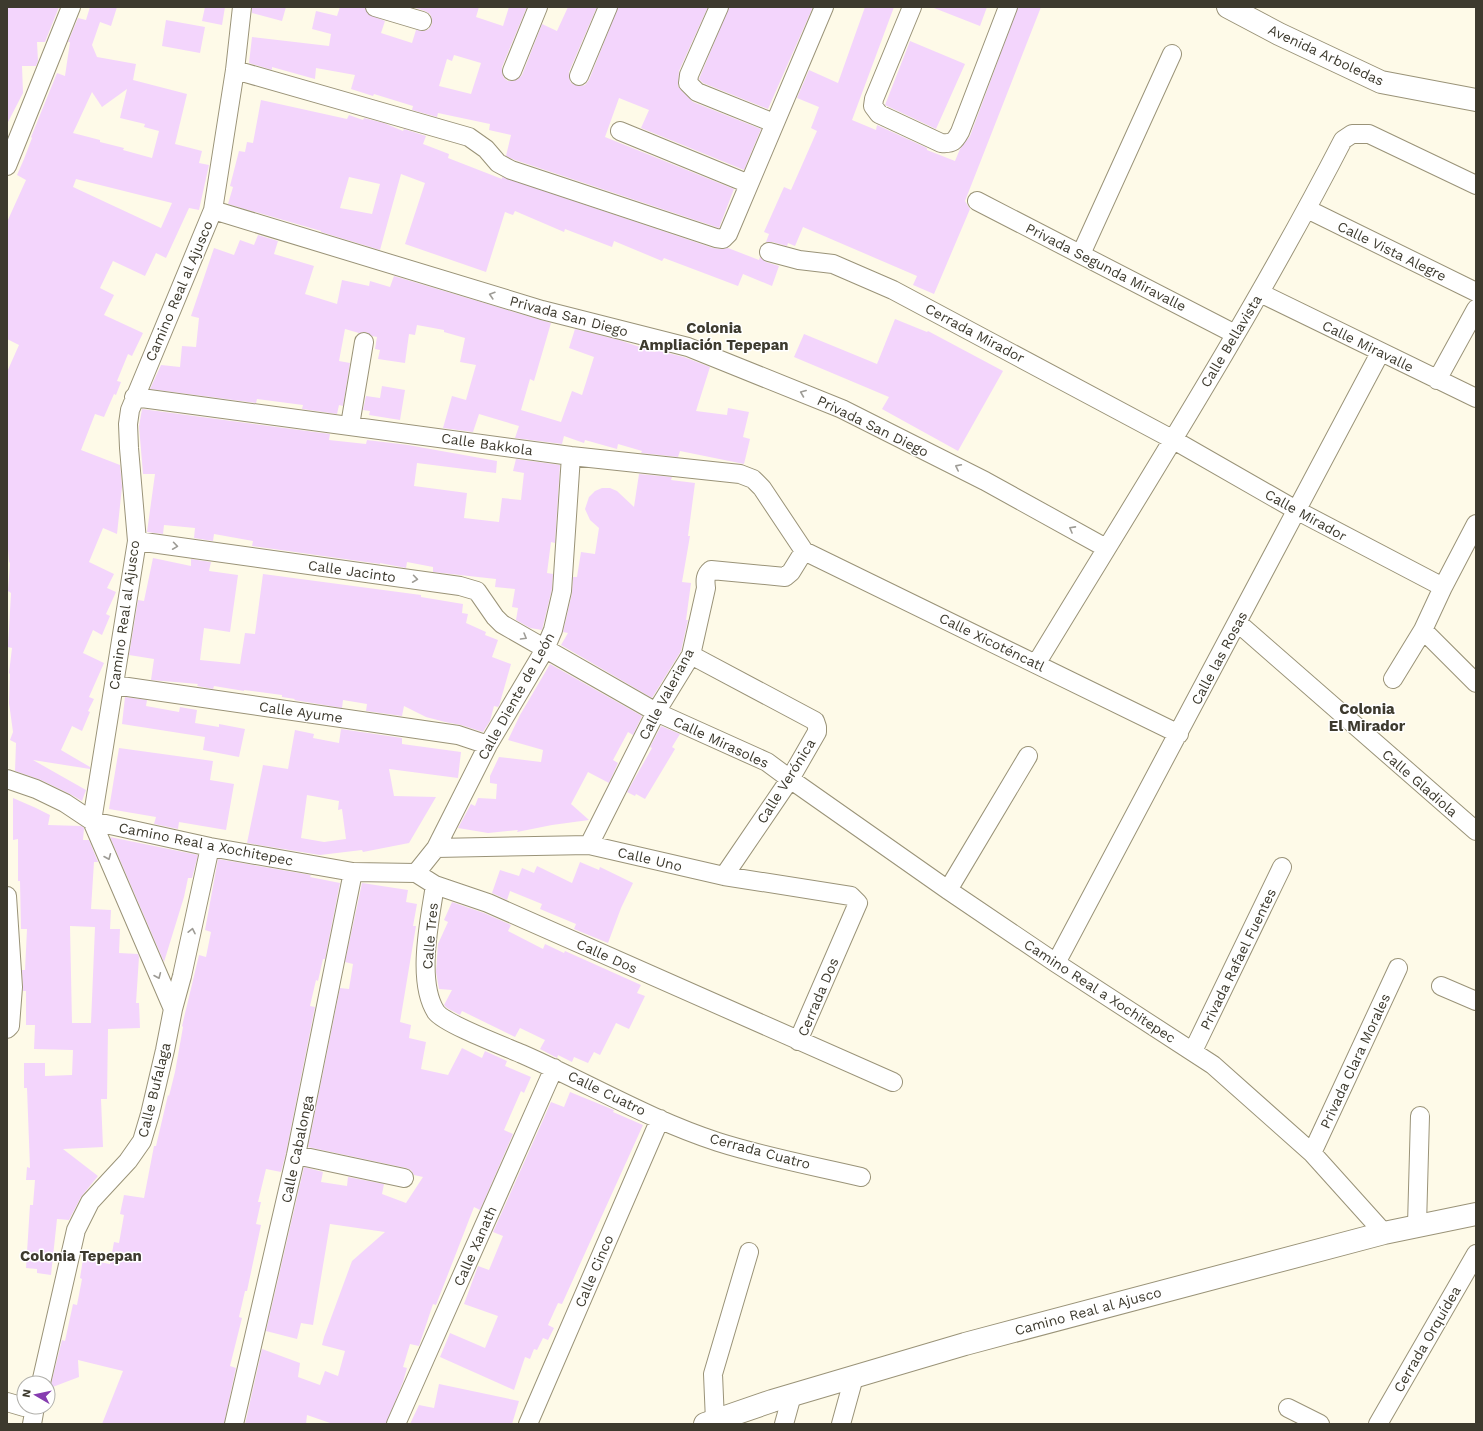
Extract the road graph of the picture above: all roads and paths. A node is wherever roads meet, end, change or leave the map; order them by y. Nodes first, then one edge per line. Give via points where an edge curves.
1 (71, 7) edge
2 (242, 7) edge
3 (376, 7) edge
4 (538, 7) edge
5 (608, 7) edge
6 (719, 7) edge
7 (824, 7) edge
8 (912, 7) edge
9 (1008, 7) edge
10 (1228, 7) edge
11 (422, 21) dead end
12 (1172, 54) dead end
13 (235, 70) junction
14 (512, 71) dead end
15 (579, 76) dead end
16 (1476, 100) edge
17 (774, 124) junction
18 (620, 130) dead end
19 (7, 166) edge
20 (749, 184) junction
21 (1476, 185) edge
22 (977, 201) dead end
23 (1307, 209) junction
24 (213, 210) junction
25 (769, 252) dead end
26 (1081, 254) junction
27 (1476, 292) edge
28 (1260, 293) junction
29 (1476, 310) edge
30 (1235, 334) junction
31 (364, 342) dead end
32 (1380, 353) junction
33 (1437, 380) junction
34 (134, 397) junction
35 (1476, 398) edge
36 (350, 425) junction
37 (1172, 439) junction
38 (572, 456) junction
39 (1296, 510) junction
40 (1476, 524) edge
41 (136, 541) junction
42 (1106, 548) junction
43 (804, 551) junction
44 (1442, 587) junction
45 (1238, 623) junction
46 (1423, 630) junction
47 (545, 649) junction
48 (691, 655) junction
49 (1036, 664) junction
50 (1393, 679) dead end
51 (1476, 684) edge
52 (114, 685) junction
53 (656, 712) junction
54 (1179, 734) junction
55 (488, 745) junction
56 (1028, 756) dead end
57 (7, 779) edge
58 (790, 779) junction
59 (92, 821) junction
60 (1476, 831) edge
61 (589, 845) junction
62 (210, 847) junction
63 (436, 848) junction
64 (1282, 867) dead end
65 (353, 872) junction
66 (416, 873) junction
67 (724, 876) junction
68 (435, 885) junction
69 (948, 890) junction
70 (7, 896) edge
71 (858, 903) joint
72 (1056, 963) junction
73 (1398, 968) dead end
74 (1441, 986) dead end
75 (1476, 1001) edge
76 (172, 1010) junction
77 (7, 1029) edge
78 (798, 1041) junction
79 (1193, 1051) junction
80 (554, 1068) junction
81 (893, 1082) dead end
82 (1420, 1116) dead end
83 (660, 1119) junction
84 (1312, 1153) junction
85 (296, 1155) junction
86 (861, 1177) dead end
87 (404, 1178) dead end
88 (1476, 1214) edge
89 (1417, 1225) junction
90 (1384, 1233) junction
91 (749, 1252) dead end
92 (1476, 1254) edge
93 (43, 1375) edge
94 (854, 1377) junction
95 (792, 1395) junction
96 (1288, 1408) dead end
97 (710, 1422) edge
98 (234, 1424) edge
99 (396, 1424) edge
100 (528, 1424) edge
101 (784, 1424) edge
102 (841, 1424) edge
103 (1320, 1424) edge
104 (1378, 1424) edge

1 - 19 street
2 - 13 street, Camino Real al Ajusco
3 - 11 street
4 - 14 street
5 - 15 street
6 - 17 street via 689,75 688,83 697,92
7 - 17 street
8 - 9 street via 873,106 880,114 949,144 960,132
10 - 16 street, Avenida Arboledas via 1380,82
12 - 26 street
13 - 20 street via 469,137 486,149 498,164 511,170 716,238 723,238 728,234
13 - 24 street, Camino Real al Ajusco
17 - 20 street
18 - 20 street
21 - 23 street, Calle Bellavista via 1369,134 1352,134 1343,140
22 - 26 street, Privada Segunda Miravalle
23 - 27 street, Calle Vista Alegre
23 - 28 street, Calle Bellavista
24 - 34 street, Camino Real al Ajusco
42 -> 24 street, Privada San Diego via 985,481 842,409 688,347 542,310
25 - 37 street, Cerrada Mirador via 799,260 833,264 893,290
26 - 30 street, Privada Segunda Miravalle
28 - 30 street, Calle Bellavista
28 - 32 street, Calle Miravalle
29 - 33 street
30 - 37 street, Calle Bellavista
31 - 36 street
32 - 33 street, Calle Miravalle
32 - 39 street, Calle las Rosas
33 - 35 street, Calle Miravalle
34 - 36 street, Calle Bakkola
34 - 41 street, Camino Real al Ajusco via 128,424
36 - 38 street, Calle Bakkola
37 - 39 street, Calle Mirador
37 - 42 street, Calle Bellavista
38 - 43 street, Calle Bakkola via 740,474 753,479 762,488
38 - 47 street, Calle Diente de León via 562,591 553,630
39 - 44 street, Calle Mirador
39 - 45 street, Calle las Rosas
40 - 44 street
41 -> 47 street, Calle Jacinto via 460,586 477,591 502,624
41 - 52 street, Camino Real al Ajusco
42 - 49 street, Calle Bellavista
43 - 48 street, Calle Valeriana via 785,577 711,570 706,574 706,588
43 - 49 street, Calle Xicoténcatl
44 - 46 street
45 - 54 street, Calle las Rosas
45 - 60 street, Calle Gladiola
46 - 50 street
46 - 51 street
47 - 53 street, Calle Mirasoles
47 - 55 street, Calle Diente de León
48 - 53 street, Calle Valeriana
48 - 58 street, Calle Verónica via 815,721 817,732
49 - 54 street, Calle Xicoténcatl
52 - 55 street, Calle Ayume via 458,735
52 - 59 street, Camino Real al Ajusco
53 - 58 street, Calle Mirasoles via 767,762
53 - 61 street, Calle Valeriana
54 - 72 street, Calle las Rosas
55 - 63 street, Calle Diente de León
56 - 69 street
57 - 59 street, Camino Real a Xochitepec via 65,803
58 - 67 street, Calle Verónica
58 - 69 street, Camino Real a Xochitepec
59 - 62 street, Camino Real a Xochitepec
59 -> 76 street
61 - 63 street, Calle Uno
61 - 67 street, Calle Uno
62 - 65 street, Camino Real a Xochitepec
76 -> 62 street, Calle Bufalaga via 182,976
63 - 66 street, Calle Diente de León
64 - 79 street, Privada Rafael Fuentes
65 - 66 street, Camino Real a Xochitepec
65 - 85 street, Calle Cabalonga
66 - 68 street, Calle Dos
67 - 71 street, Calle Uno via 846,894
68 - 78 street, Calle Dos via 488,903
68 - 80 street, Calle Tres via 426,955 426,977 429,996 437,1013 454,1024
69 - 72 street, Camino Real a Xochitepec
70 - 77 street via 13,987 10,1026
71 - 78 street, Cerrada Dos
72 - 79 street, Camino Real a Xochitepec
73 - 84 street, Privada Clara Morales
74 - 75 street
76 - 93 street, Calle Bufalaga via 165,1050 142,1141 128,1161 90,1202 76,1230
78 - 81 street, Cerrada Dos
79 - 84 street, Camino Real a Xochitepec via 1213,1065
80 - 83 street, Calle Cuatro
80 - 99 street, Calle Xanath
82 - 89 street
83 - 86 street, Cerrada Cuatro via 718,1142
83 - 100 street, Calle Cinco
84 - 90 street, Camino Real a Xochitepec
85 - 87 street
85 - 98 street, Calle Cabalonga
88 - 89 street, Camino Real al Ajusco
89 - 90 street, Camino Real al Ajusco
90 - 94 street, Camino Real al Ajusco via 965,1344
91 - 97 street via 713,1374
92 - 104 street, Cerrada Orquídea
94 - 95 street, Camino Real al Ajusco
94 - 102 street
95 - 97 street, Camino Real al Ajusco
95 - 101 street
96 - 103 street

